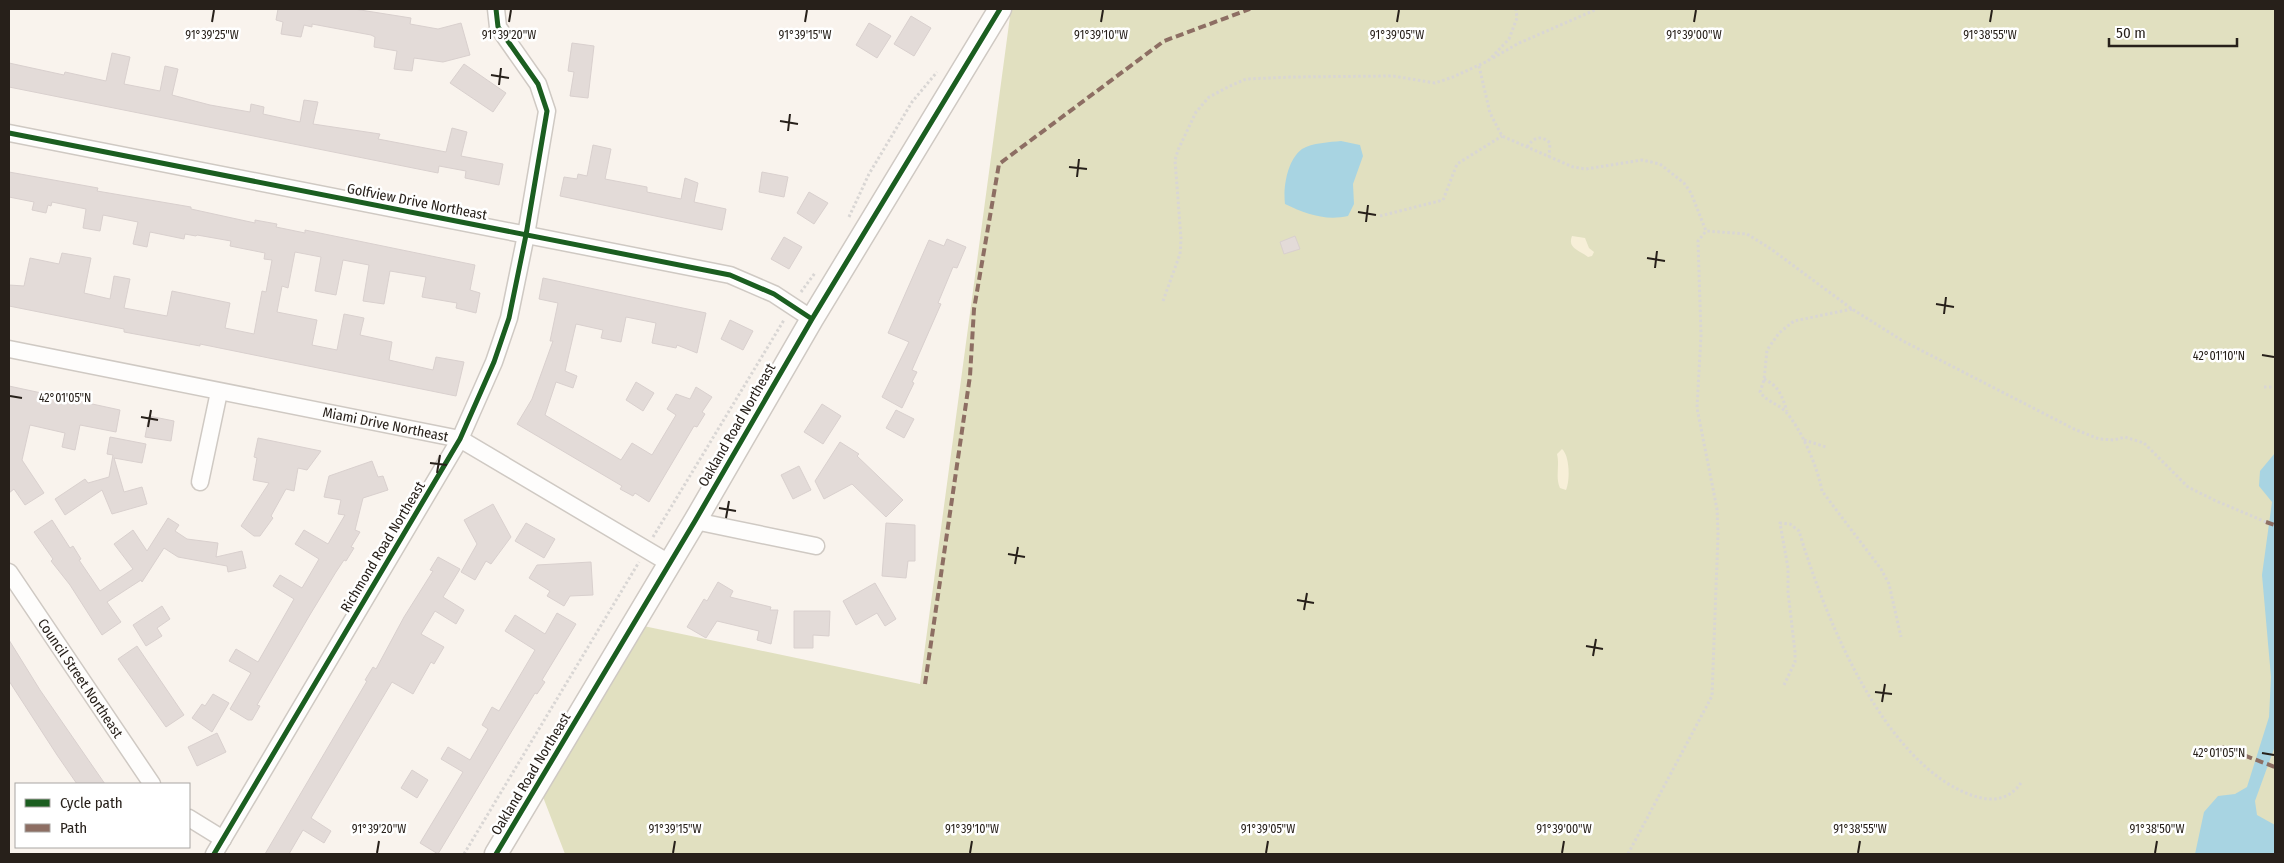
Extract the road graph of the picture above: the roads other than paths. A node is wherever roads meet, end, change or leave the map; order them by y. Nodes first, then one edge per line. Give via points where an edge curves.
1 (496, 9) edge
2 (1000, 9) edge
3 (9, 133) edge
4 (526, 235) junction
5 (812, 318) junction
6 (9, 348) edge
7 (219, 392) junction
8 (460, 439) junction
9 (200, 482) dead end
10 (695, 521) junction
11 (816, 546) dead end
12 (670, 563) junction
13 (9, 572) edge
14 (151, 783) edge
15 (190, 819) edge
16 (223, 840) junction
17 (214, 854) edge
18 (496, 854) edge

1 - 4 street, Richmond Road Northeast via 498,27 538,84 547,111
2 - 5 main road, Oakland Road Northeast
3 - 4 street, Golfview Drive Northeast
4 - 5 street, Golfview Drive Northeast via 730,275 774,294
4 - 8 street, Richmond Road Northeast via 509,318 494,362
5 - 10 main road, Oakland Road Northeast
6 - 7 street, Miami Drive Northeast
7 - 8 street, Miami Drive Northeast
7 - 9 street
8 - 12 street, Miami Drive Northeast
8 - 16 street, Richmond Road Northeast
10 - 11 street
10 - 12 main road, Oakland Road Northeast
12 - 18 main road, Oakland Road Northeast
13 - 14 street, Council Street Northeast
15 - 16 street
16 - 17 street, Richmond Road Northeast

